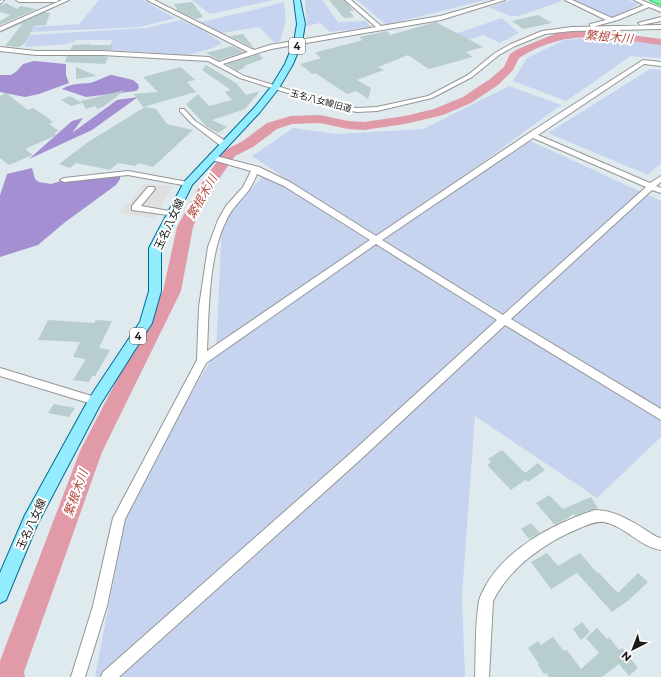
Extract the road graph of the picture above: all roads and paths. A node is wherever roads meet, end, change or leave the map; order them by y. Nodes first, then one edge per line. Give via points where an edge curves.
1 (19, 0) edge
2 (43, 0) edge
3 (56, 0) edge
4 (66, 0) edge
5 (150, 0) edge
6 (297, 0) edge
7 (348, 0) edge
8 (502, 0) edge
9 (568, 0) edge
10 (637, 0) edge
11 (651, 2) edge
12 (661, 3) edge
13 (661, 10) edge
14 (661, 19) edge
15 (611, 20) junction
16 (661, 27) edge
17 (0, 29) edge
18 (381, 29) junction
19 (595, 29) junction
20 (544, 32) junction
21 (298, 42) junction
22 (0, 49) edge
23 (252, 52) junction
24 (218, 64) junction
25 (661, 64) edge
26 (275, 88) junction
27 (182, 110) dead end
28 (532, 135) junction
29 (224, 144) junction
30 (216, 158) junction
31 (252, 168) junction
32 (661, 178) edge
33 (64, 180) dead end
34 (188, 184) junction
35 (651, 187) junction
36 (151, 189) dead end
37 (661, 192) edge
38 (172, 214) junction
39 (376, 240) junction
40 (504, 320) junction
41 (202, 360) junction
42 (0, 372) edge
43 (96, 401) junction
44 (661, 415) edge
45 (661, 544) edge
46 (0, 594) edge
47 (78, 677) edge
48 (108, 677) edge
49 (482, 677) edge

1 - 2 street
2 - 3 street
4 - 17 street
5 - 23 street
6 - 21 main road, 玉名八女線 / 4 via 301,24
7 - 18 street
8 - 18 street via 441,18
9 - 15 street
10 - 11 street
11 - 12 highway
11 - 13 street
11 - 15 street via 634,12
14 - 19 street
15 - 20 street
16 - 19 street, 玉名八女線旧道
18 - 21 street
19 - 20 street, 玉名八女線旧道
20 - 26 street, 玉名八女線旧道 via 497,54 470,76 452,86 416,101 377,109 357,110 338,107
21 - 23 street
21 - 26 main road, 玉名八女線 / 4
22 - 24 street, 玉名八女線旧道 via 36,53 102,52 199,58 209,59
23 - 24 street
24 - 26 street, 玉名八女線旧道 via 242,77
25 - 28 street via 643,62
26 - 29 main road, 玉名八女線 / 4
27 - 29 street via 192,122
28 - 35 street
28 - 39 street
29 - 30 main road, 玉名八女線 / 4
30 - 31 street
30 - 34 main road, 玉名八女線 / 4
31 - 39 street via 287,184
31 - 41 street via 246,188 222,220 212,247 204,308
32 - 35 street
33 - 34 street via 128,173
34 - 38 main road, 玉名八女線 / 4
35 - 37 street
35 - 40 street
36 - 38 street via 135,208
38 - 43 main road, 玉名八女線 / 4 via 155,248 155,291 146,323
39 - 40 street
39 - 41 street
40 - 44 street
40 - 48 street
41 - 47 street via 119,518 100,606
42 - 43 street
43 - 46 main road, 玉名八女線 / 4 via 30,520
45 - 49 street via 618,522 597,516 542,540 490,589 486,600

